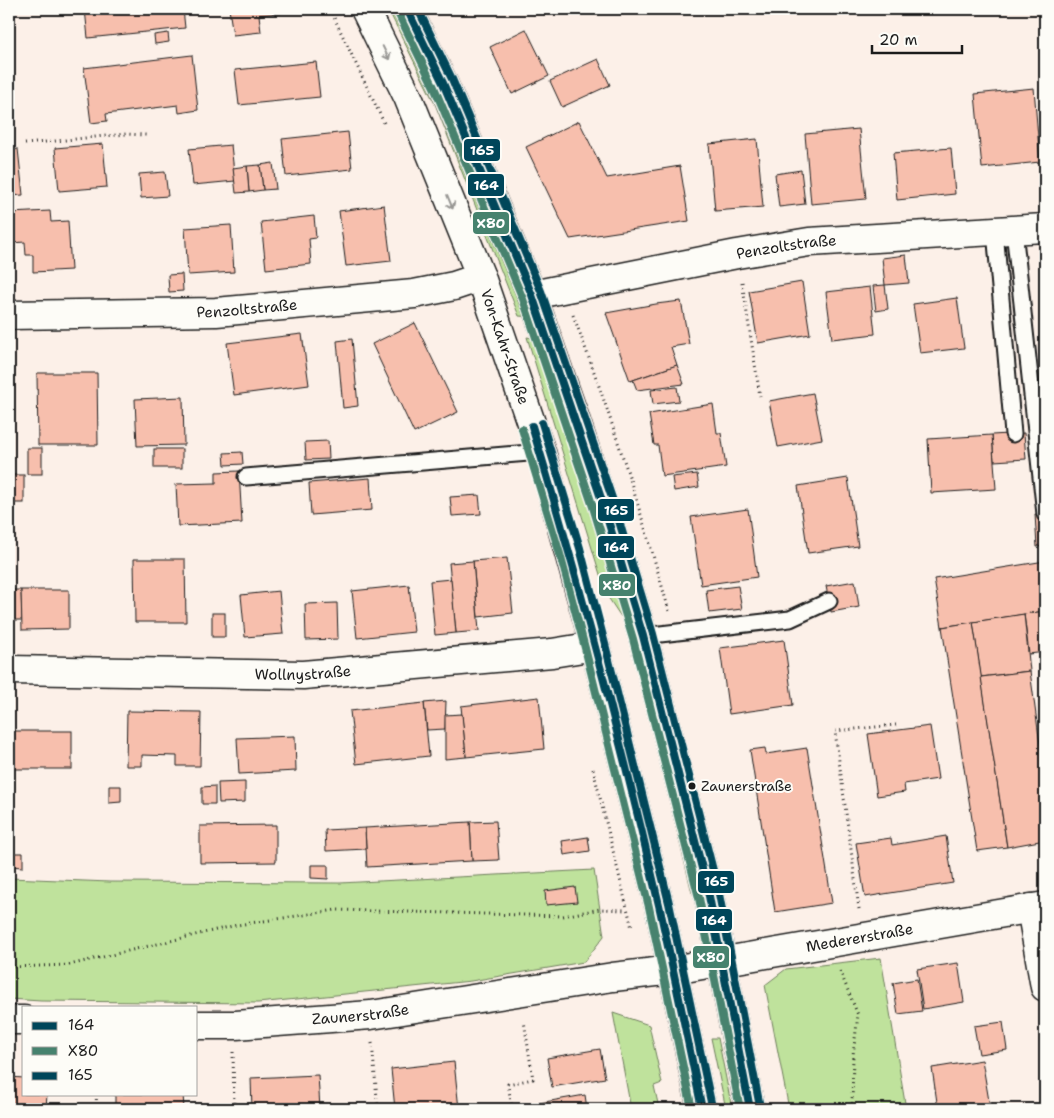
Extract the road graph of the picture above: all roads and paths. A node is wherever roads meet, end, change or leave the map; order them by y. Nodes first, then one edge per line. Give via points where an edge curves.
1 (330, 9) edge
2 (364, 9) edge
3 (407, 9) edge
4 (385, 125) dead end
5 (146, 135) dead end
6 (25, 144) dead end
7 (1045, 228) edge
8 (1005, 230) junction
9 (737, 254) junction
10 (481, 278) junction
11 (532, 295) junction
12 (9, 315) edge
13 (760, 396) dead end
14 (1013, 434) dead end
15 (541, 452) junction
16 (246, 477) dead end
17 (1045, 514) edge
18 (829, 600) dead end
19 (642, 636) junction
20 (595, 646) junction
21 (9, 670) edge
22 (896, 725) dead end
23 (591, 762) dead end
24 (659, 905) junction
25 (1038, 907) edge
26 (626, 910) junction
27 (863, 936) junction
28 (833, 942) junction
29 (720, 962) junction
30 (9, 967) edge
31 (673, 970) junction
32 (644, 973) junction
33 (1045, 987) edge
34 (524, 1019) dead end
35 (9, 1020) edge
36 (22, 1020) edge
37 (198, 1024) edge
38 (372, 1038) dead end
39 (233, 1049) dead end
40 (96, 1096) edge
41 (97, 1109) edge
42 (234, 1109) edge
43 (378, 1109) edge
44 (512, 1109) edge
45 (702, 1109) edge
46 (750, 1109) edge
47 (852, 1109) edge

1 - 4 path
2 -> 10 street, Von-Kahr-Straße via 408,97
3 - 11 street via 443,83
5 - 6 path
7 - 8 street, Penzoltstraße
8 - 9 street, Penzoltstraße via 809,242
8 - 14 lane
8 - 17 lane
9 - 11 street, Penzoltstraße
9 - 13 path
10 - 12 street, Penzoltstraße via 414,294 216,312
10 - 15 street, Von-Kahr-Straße
11 - 19 street via 576,419
15 - 16 lane
15 - 20 street, Von-Kahr-Straße
18 - 19 lane via 790,620
19 - 29 street via 709,896
20 - 21 street, Wollnystraße via 303,675
20 - 24 street, Von-Kahr-Straße
22 - 27 path via 835,731
23 - 26 path
24 - 26 path
24 - 31 street, Von-Kahr-Straße
25 - 27 street, Medererstraße
25 - 33 street
26 - 30 path via 600,909 563,916 336,910 237,924 69,965
26 - 32 path
27 - 28 street, Medererstraße
28 - 29 street, Medererstraße
28 - 47 path via 836,962 858,1015
29 - 31 street, Medererstraße
29 - 46 street
31 - 32 street, Zaunerstraße
31 - 45 street, Von-Kahr-Straße
32 - 37 street, Zaunerstraße via 372,1015
34 - 44 path via 533,1079 508,1084
35 - 36 street
38 - 43 path
39 - 42 path
40 - 41 path

